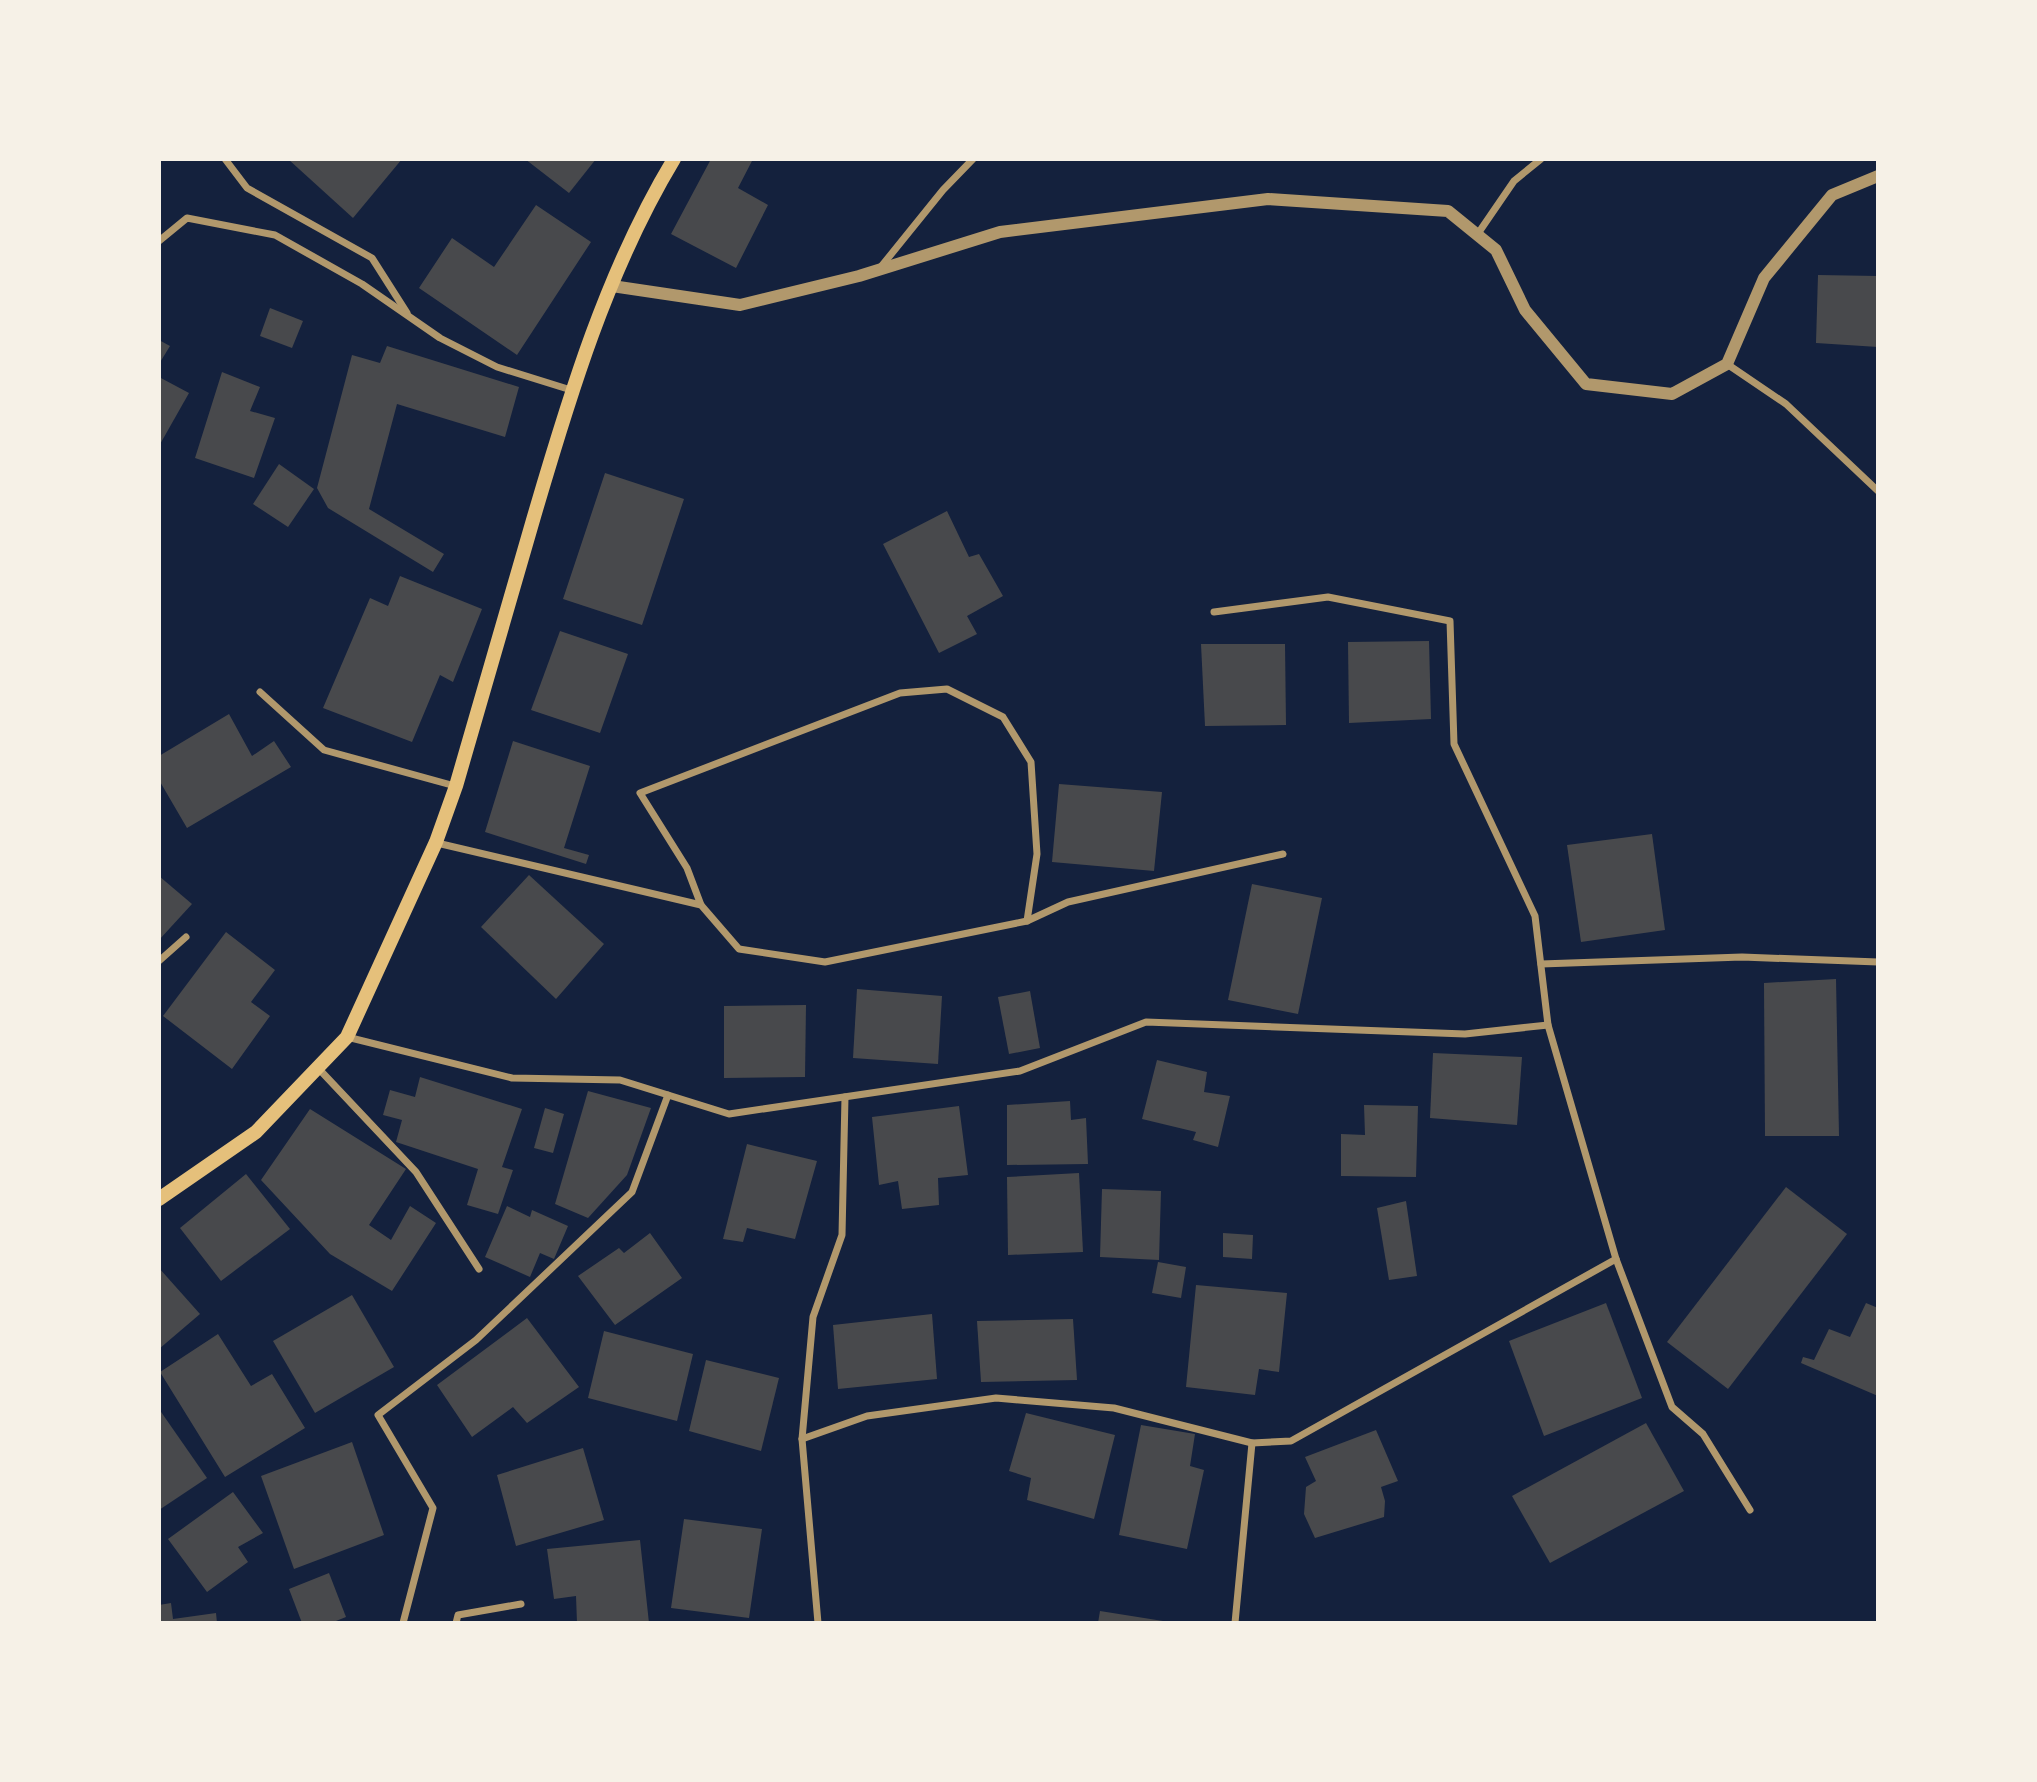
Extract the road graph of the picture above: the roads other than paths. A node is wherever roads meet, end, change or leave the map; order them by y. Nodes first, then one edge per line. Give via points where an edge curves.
1 (225, 159) edge
2 (674, 159) edge
3 (973, 159) edge
4 (1541, 159) edge
5 (1878, 176) edge
6 (1477, 234) junction
7 (159, 241) edge
8 (877, 271) junction
9 (612, 286) junction
10 (409, 316) junction
11 (1727, 364) junction
12 (571, 390) junction
13 (1878, 491) edge
14 (1214, 612) dead end
15 (260, 692) dead end
16 (456, 786) junction
17 (436, 842) junction
18 (1283, 854) dead end
19 (701, 905) junction
20 (1027, 921) junction
21 (186, 937) dead end
22 (159, 961) edge
23 (1878, 962) edge
24 (1541, 964) junction
25 (1548, 1025) junction
26 (347, 1037) junction
27 (318, 1068) junction
28 (668, 1095) junction
29 (845, 1097) junction
30 (159, 1199) edge
31 (1616, 1259) junction
32 (479, 1269) dead end
33 (802, 1439) junction
34 (1252, 1443) junction
35 (1751, 1510) dead end
36 (521, 1604) dead end
37 (403, 1623) edge
38 (456, 1623) edge
39 (818, 1623) edge
40 (1235, 1623) edge

1 - 10 street via 247,188 372,258
2 - 9 main road
3 - 8 street
4 - 6 street via 1514,181
5 - 11 street via 1832,195 1764,278
6 - 8 street via 1448,211 1268,200 1000,232
6 - 11 street via 1496,250 1525,310 1586,384 1672,394
7 - 10 street via 187,218 275,235
8 - 9 street via 740,305
9 - 12 main road
10 - 12 street via 497,367
11 - 13 street via 1786,404
12 - 16 main road
14 - 24 street via 1328,597 1450,621 1454,744 1535,916
15 - 16 street via 324,750
16 - 17 main road
17 - 19 street
17 - 26 main road
18 - 20 street via 1068,902
19 - 20 street via 739,949 825,962
19 - 20 street via 687,868 640,793 900,693 947,689 1003,717 1031,762 1037,854
21 - 22 street
23 - 24 street via 1742,957
24 - 25 street
25 - 29 street via 1465,1034 1146,1022 1020,1072
25 - 31 street
26 - 27 main road
26 - 28 street via 512,1078 620,1080
27 - 30 main road via 256,1132
27 - 32 street via 416,1172
28 - 29 street via 729,1114
28 - 37 street via 632,1192 476,1340 378,1415 433,1508
29 - 33 street via 842,1235 813,1317
31 - 34 street via 1291,1441
31 - 35 street via 1672,1407 1703,1434
33 - 34 street via 867,1416 996,1398 1114,1408
33 - 39 street
34 - 40 street
36 - 38 street via 458,1615

